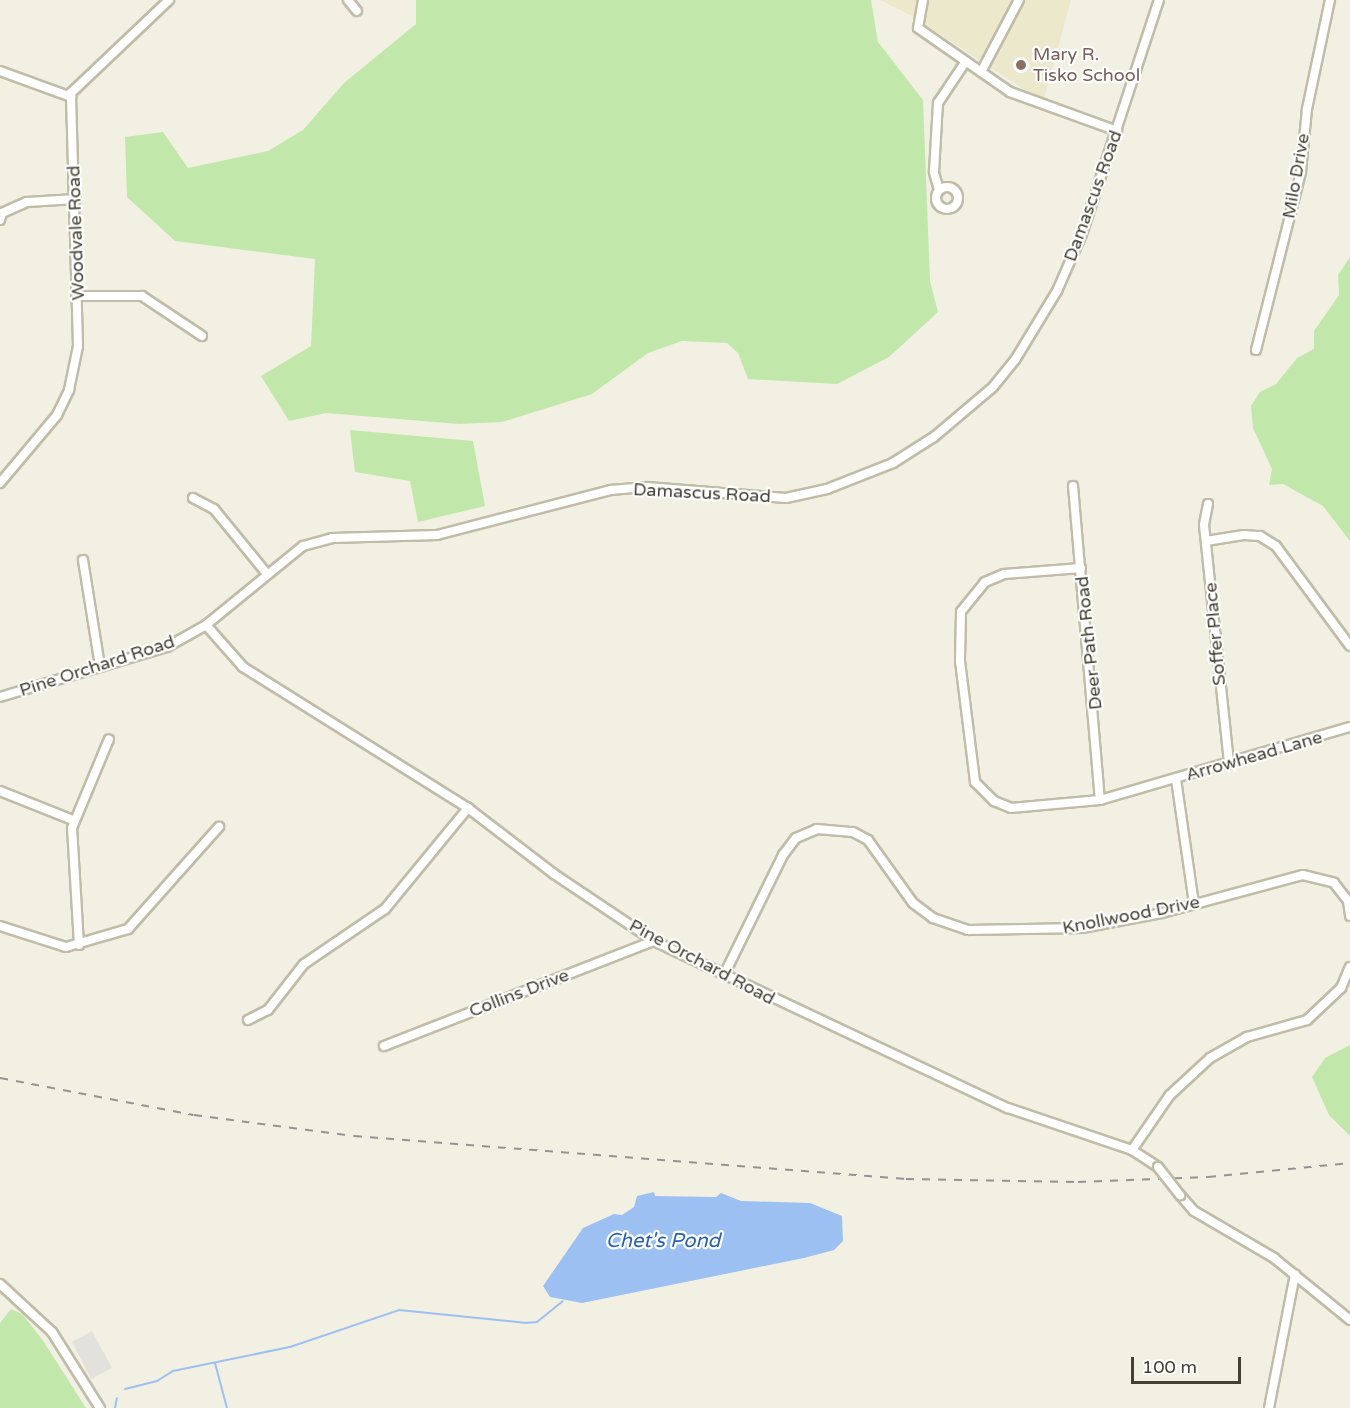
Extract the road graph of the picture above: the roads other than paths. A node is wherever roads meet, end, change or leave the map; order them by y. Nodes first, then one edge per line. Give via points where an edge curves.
1 (169, 0) edge
2 (348, 0) edge
3 (923, 0) edge
4 (1019, 0) edge
5 (1159, 0) edge
6 (1330, 0) edge
7 (357, 10) dead end
8 (966, 61) junction
9 (0, 71) edge
10 (981, 72) junction
11 (71, 97) junction
12 (1117, 131) junction
13 (939, 190) dead end
14 (76, 199) junction
15 (1, 215) edge
16 (78, 296) junction
17 (202, 336) dead end
18 (1256, 350) dead end
19 (0, 483) edge
20 (1073, 486) dead end
21 (193, 498) dead end
22 (1208, 504) dead end
23 (1206, 541) junction
24 (83, 560) dead end
25 (1081, 568) junction
26 (267, 574) junction
27 (206, 625) junction
28 (1350, 646) edge
29 (100, 666) junction
30 (0, 697) edge
31 (1350, 727) edge
32 (109, 739) dead end
33 (1229, 764) junction
34 (1176, 779) junction
35 (0, 791) edge
36 (1100, 800) junction
37 (468, 808) junction
38 (73, 820) junction
39 (219, 827) dead end
40 (1194, 904) junction
41 (1350, 916) edge
42 (0, 926) edge
43 (654, 941) junction
44 (79, 945) junction
45 (1350, 967) edge
46 (723, 975) junction
47 (248, 1020) dead end
48 (384, 1046) dead end
49 (1132, 1150) junction
50 (1295, 1274) junction
51 (0, 1284) edge
52 (1350, 1320) edge
53 (99, 1408) edge
54 (1269, 1408) edge

1 - 11 street
2 - 7 street
3 - 8 street via 918,28
4 - 10 street
5 - 12 street, Damascus Road
6 - 18 street, Milo Drive via 1307,109 1301,172
8 - 10 street
8 - 13 street via 938,103 934,172
9 - 11 street
10 - 12 street via 1010,92 1048,110
11 - 14 street, Woodvale Road
12 - 26 street, Damascus Road via 1057,291 1016,360 993,387 934,437 893,463 828,489 786,498 647,486 611,490 437,535 332,538 303,546
14 - 15 street via 27,202
14 - 16 street, Woodvale Road
16 - 17 street via 142,296
16 - 19 street, Woodvale Road via 78,346 69,390 57,415
20 - 25 street, Deer Path Road
21 - 26 street via 214,509
22 - 23 street, Soffer Place
23 - 28 street via 1244,535 1260,537 1276,546
23 - 33 street, Soffer Place
24 - 29 street
25 - 36 street, Deer Path Road
25 - 36 street via 1036,570 985,582 961,612 960,661 975,782 983,793 1011,808
26 - 27 street, Damascus Road
27 - 29 street, Pine Orchard Road via 167,647
27 - 37 street, Pine Orchard Road via 243,666
29 - 30 street, Pine Orchard Road
31 - 33 street, Arrowhead Lane
32 - 38 street
33 - 34 street, Arrowhead Lane
34 - 36 street
34 - 40 street, Arrowhead Lane
35 - 38 street
37 - 43 street, Pine Orchard Road via 554,874
37 - 47 street via 385,909 304,964 268,1010
38 - 44 street
39 - 44 street via 128,928
40 - 41 street, Knollwood Drive via 1303,875 1317,875 1334,883 1348,901
40 - 46 street, Knollwood Drive via 1082,928 968,930 933,918 913,903 868,840 853,832 817,829 796,838 783,855
42 - 44 street via 66,947
43 - 46 street, Pine Orchard Road
43 - 48 street, Collins Drive
45 - 49 street via 1341,988 1307,1020 1247,1037 1210,1058 1170,1095
46 - 49 street, Pine Orchard Road via 1008,1108
49 - 50 street, Pine Orchard Road, bridge via 1158,1167 1194,1211
50 - 52 street, Pine Orchard Road
50 - 54 street
51 - 53 street via 52,1332

